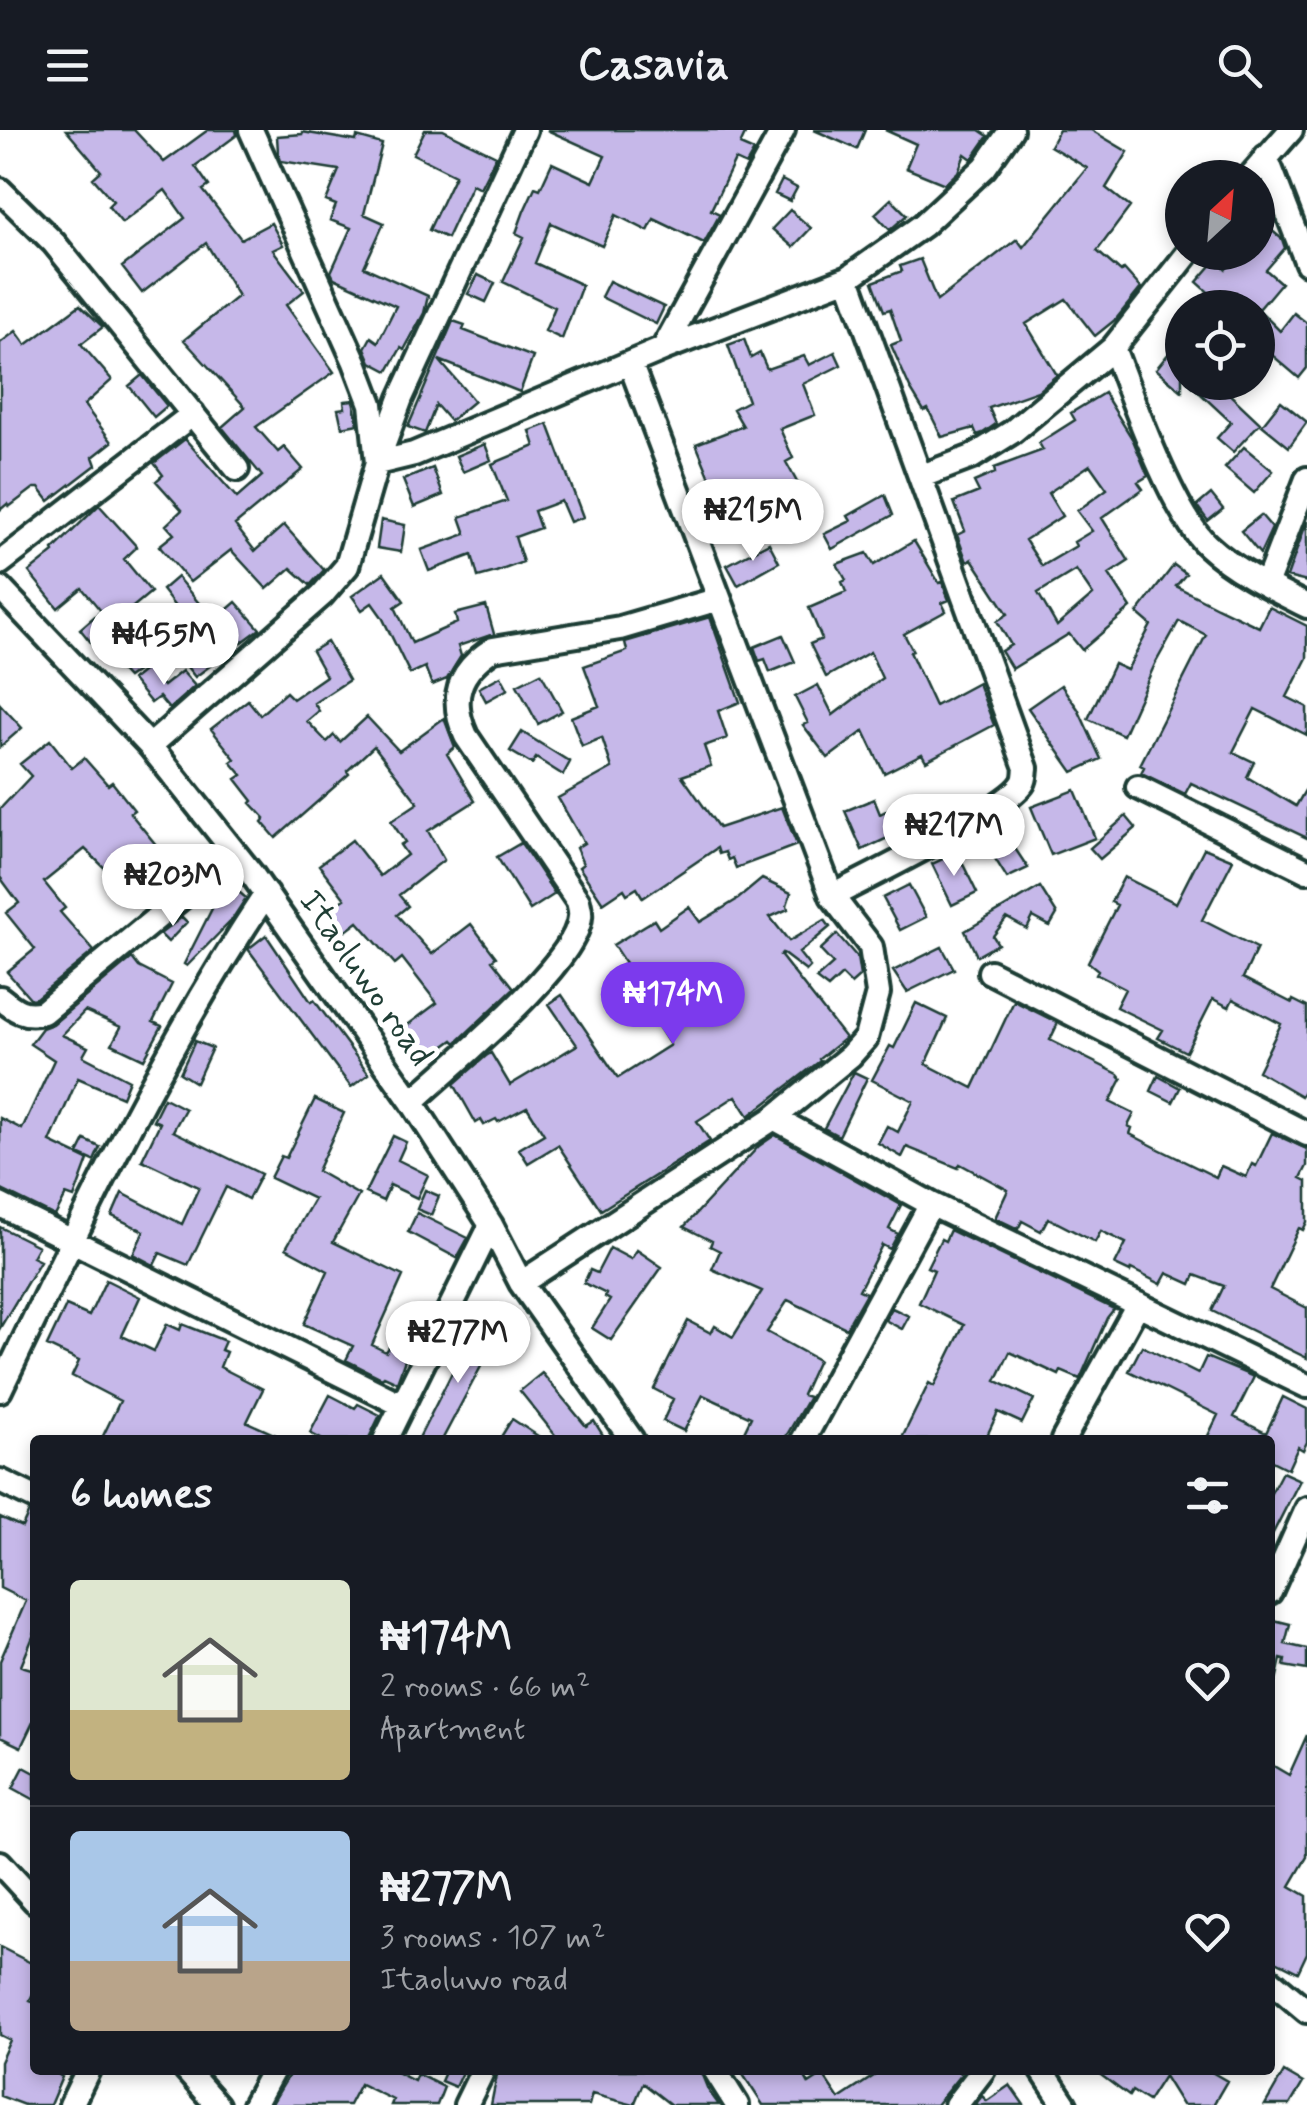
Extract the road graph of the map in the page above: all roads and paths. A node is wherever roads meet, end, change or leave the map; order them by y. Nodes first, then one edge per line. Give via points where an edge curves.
1 (524, 130) edge
2 (783, 130) edge
3 (1010, 130) edge
4 (1291, 130) edge
5 (253, 131) edge
6 (1266, 157) junction
7 (1264, 160) edge
8 (0, 190) edge
9 (1307, 263) edge
10 (1175, 270) edge
11 (848, 278) junction
12 (1113, 348) junction
13 (663, 349) junction
14 (630, 363) junction
15 (193, 414) junction
16 (377, 463) junction
17 (237, 470) dead end
18 (922, 476) junction
19 (1307, 479) edge
20 (0, 563) edge
21 (1266, 585) junction
22 (0, 588) edge
23 (718, 599) junction
24 (1307, 606) edge
25 (150, 746) junction
26 (1138, 786) dead end
27 (234, 854) junction
28 (1307, 871) edge
29 (266, 894) junction
30 (832, 896) junction
31 (990, 972) dead end
32 (0, 998) edge
33 (412, 1102) junction
34 (774, 1118) junction
35 (1307, 1134) edge
36 (931, 1204) junction
37 (0, 1205) edge
38 (491, 1225) junction
39 (72, 1241) junction
40 (520, 1283) junction
41 (1138, 1304) junction
42 (1307, 1386) edge
43 (0, 1390) edge
44 (402, 1405) junction
45 (388, 1435) edge
46 (628, 1435) edge
47 (806, 1435) edge
48 (1066, 1435) edge
49 (0, 1481) edge
50 (30, 1496) edge
51 (1307, 1509) edge
52 (1275, 1581) edge
53 (0, 1863) edge
54 (30, 1896) edge
55 (1275, 1984) edge
56 (1307, 2011) edge
57 (86, 2075) edge
58 (190, 2075) edge
59 (270, 2075) edge
60 (481, 2075) edge
61 (718, 2075) edge
62 (978, 2075) edge
63 (1045, 2075) edge
64 (72, 2105) edge
65 (217, 2105) edge
66 (254, 2105) edge
67 (466, 2105) edge
68 (737, 2105) edge
69 (956, 2105) edge
70 (1065, 2105) edge

1 - 16 street
2 - 13 street
3 - 11 street via 985,168 923,225
4 - 6 street
5 - 16 street via 371,404
6 - 7 street
6 - 9 street
8 - 15 street via 54,243
10 - 12 street
11 - 13 street
11 - 18 street
12 - 18 street via 1012,432
12 - 21 street via 1184,515 1206,545
13 - 14 street
14 - 16 street via 414,454
14 - 23 street
15 - 17 street
15 - 20 street
16 - 25 street via 347,566
18 - 30 street via 1026,768 1025,781 970,821
19 - 21 street
21 - 24 street
22 - 25 street, Itaoluwo road
23 - 30 street
23 - 33 street via 620,628 493,649 464,677 456,715 466,736 578,901 580,916 542,980
25 - 27 street, Itaoluwo road
26 - 28 street
27 - 29 street, Itaoluwo road
27 - 32 street via 43,1012 30,1016
29 - 33 street, Itaoluwo road
29 - 39 street via 213,974
30 - 34 street via 871,947 878,993 872,1018 850,1056
31 - 35 street
33 - 38 street, Itaoluwo road
34 - 36 street
34 - 40 street
36 - 41 street
36 - 47 street
37 - 39 street
38 - 40 street, Itaoluwo road
38 - 44 street
39 - 43 street
39 - 44 street
40 - 46 street, Itaoluwo road
41 - 42 street
41 - 48 street
44 - 45 street
49 - 50 street
51 - 52 street
53 - 54 street
55 - 56 street
57 - 64 street
58 - 65 street
59 - 66 street
60 - 67 street
61 - 68 street
62 - 69 street
63 - 70 street

